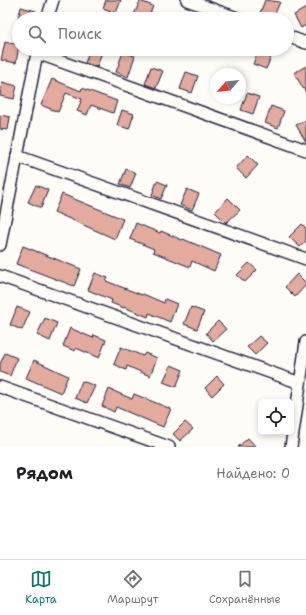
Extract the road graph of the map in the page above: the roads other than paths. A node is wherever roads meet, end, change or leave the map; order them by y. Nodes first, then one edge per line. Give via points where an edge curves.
1 (53, 0) edge
2 (187, 0) edge
3 (49, 12) edge
4 (220, 12) edge
5 (294, 39) edge
6 (306, 43) edge
7 (36, 56) edge
8 (51, 56) edge
9 (306, 150) edge
10 (17, 156) junction
11 (0, 245) edge
12 (306, 259) edge
13 (0, 276) edge
14 (306, 342) edge
15 (300, 383) junction
16 (0, 387) edge
17 (169, 447) edge
18 (291, 447) edge

1 - 3 street
2 - 4 street
5 - 6 street
7 - 10 street
8 - 9 street
10 - 11 street
10 - 12 street
13 - 15 street
14 - 15 street
15 - 18 street
16 - 17 street

